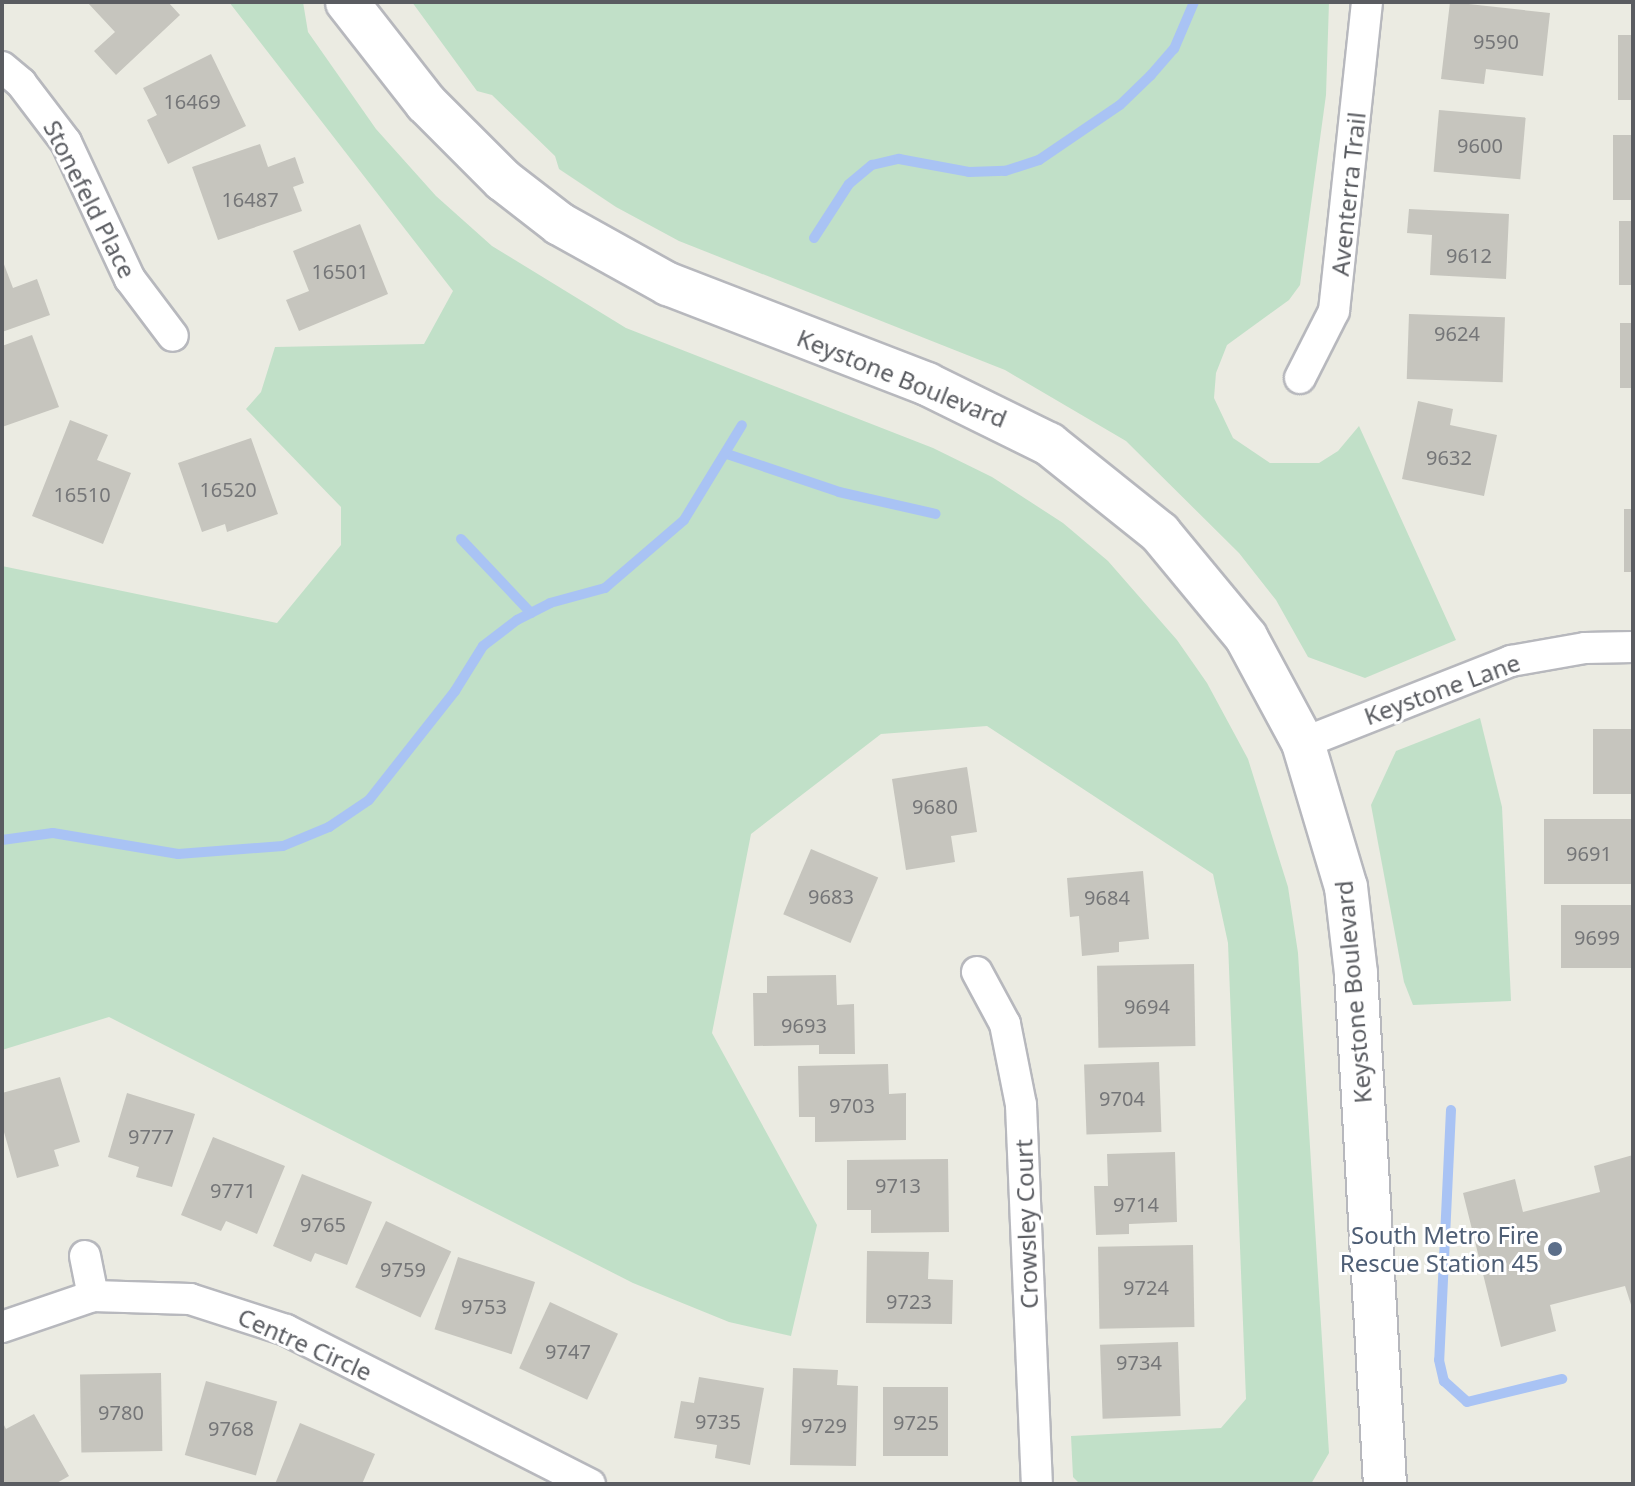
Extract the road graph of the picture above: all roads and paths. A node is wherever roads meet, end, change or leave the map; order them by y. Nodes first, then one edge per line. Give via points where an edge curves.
1 (347, 2) edge
2 (1367, 2) edge
3 (2, 67) edge
4 (173, 336) dead end
5 (1300, 378) dead end
6 (1633, 647) edge
7 (1303, 743) junction
8 (977, 972) dead end
9 (85, 1256) dead end
10 (93, 1296) junction
11 (2, 1327) edge
12 (590, 1484) edge
13 (1037, 1484) edge
14 (1385, 1484) edge

1 - 7 street, Keystone Boulevard via 426,103 503,180 573,232 668,284 989,411 1049,444 1114,491 1188,561 1228,611 1265,667
2 - 5 street, Aventerra Trail via 1334,311
3 - 4 street, Stonefeld Place via 21,83 66,142 130,279
6 - 7 street, Keystone Lane via 1572,649 1511,661
7 - 14 street, Keystone Boulevard via 1333,830 1352,926
8 - 13 street, Crowsley Court via 1005,1024 1021,1105
9 - 10 street
10 - 11 street, Centre Circle
10 - 12 street, Centre Circle via 190,1299 286,1330

